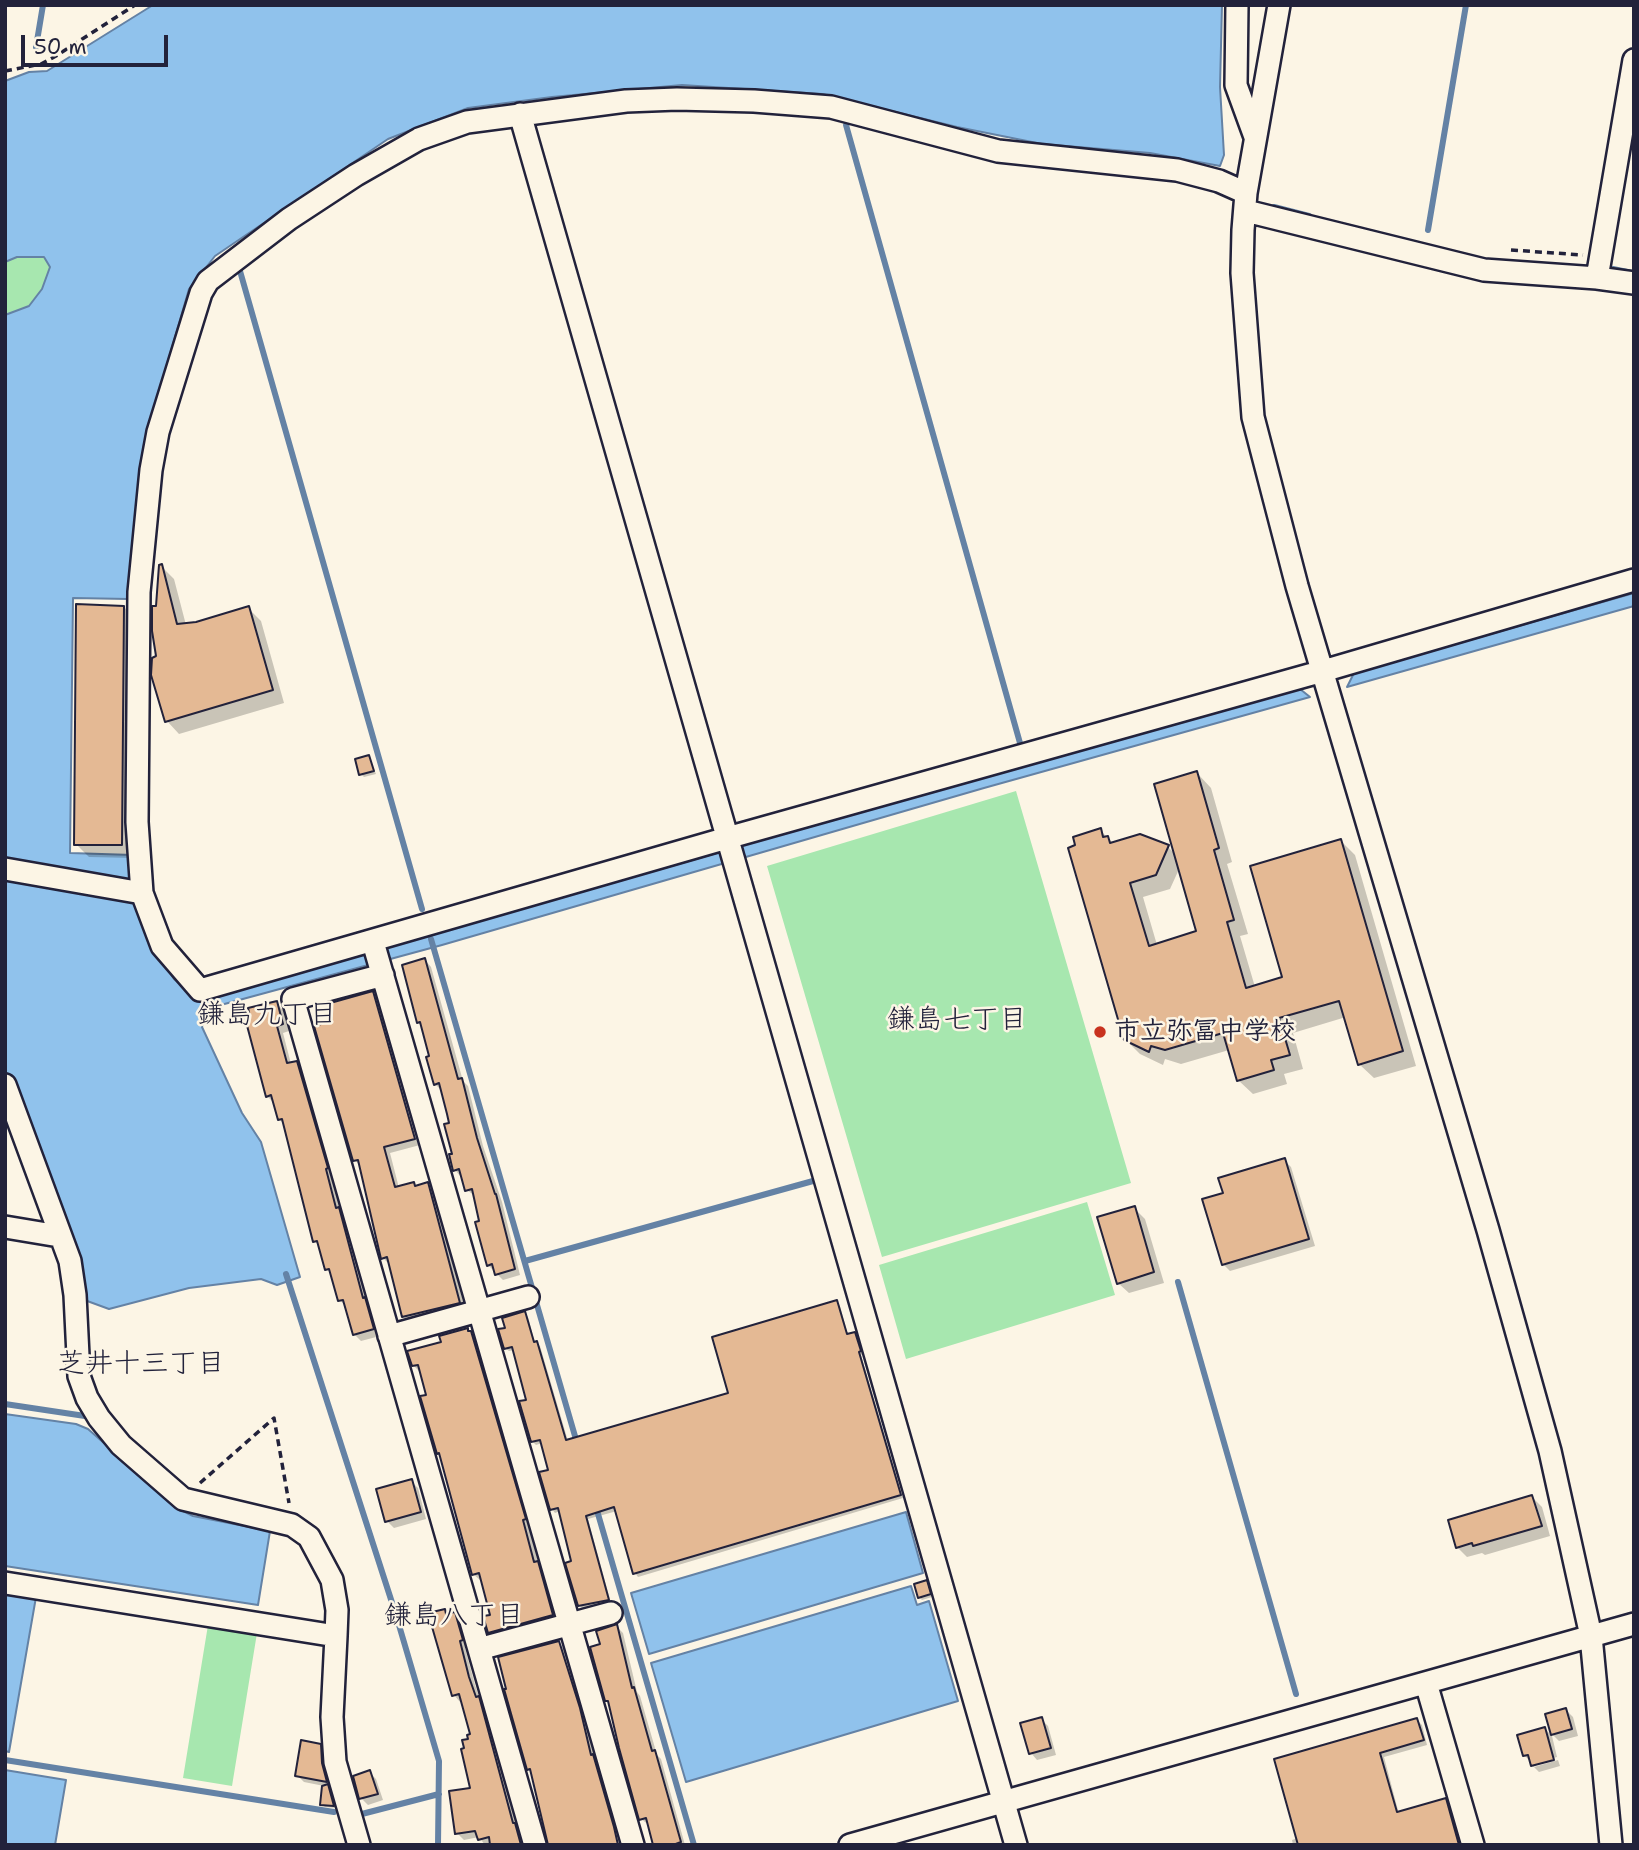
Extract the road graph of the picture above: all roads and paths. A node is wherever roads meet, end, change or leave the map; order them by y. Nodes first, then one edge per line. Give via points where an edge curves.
1 (135, 5) edge
2 (1237, 5) edge
3 (1279, 5) edge
4 (1634, 60) edge
5 (5, 71) edge
6 (520, 114) junction
7 (1256, 138) junction
8 (1246, 202) junction
9 (1510, 250) dead end
10 (1600, 257) junction
11 (1597, 278) junction
12 (1634, 284) edge
13 (1634, 580) edge
14 (1323, 671) junction
15 (727, 838) junction
16 (5, 869) edge
17 (139, 892) junction
18 (373, 942) junction
19 (382, 971) junction
20 (5, 1085) edge
21 (5, 1227) edge
22 (59, 1236) junction
23 (527, 1297) dead end
24 (480, 1311) junction
25 (389, 1336) junction
26 (183, 1499) junction
27 (292, 1525) junction
28 (5, 1583) edge
29 (611, 1613) dead end
30 (571, 1624) junction
31 (1634, 1624) edge
32 (335, 1636) junction
33 (1591, 1636) junction
34 (479, 1649) junction
35 (1426, 1683) junction
36 (1003, 1803) junction
37 (359, 1845) edge
38 (535, 1845) edge
39 (633, 1845) edge
40 (850, 1845) edge
41 (1016, 1845) edge
42 (1473, 1845) edge
43 (1611, 1845) edge

1 - 5 path via 41,64
2 - 7 street via 1237,85
3 - 7 street
4 - 10 street
6 - 8 street via 677,99 831,107 998,151 1177,170 1219,181
6 - 15 street
6 - 17 street via 467,122 419,139 289,219 208,281 201,293 158,432 151,470 139,592
7 - 8 street
8 - 11 street via 1484,270
8 - 14 street via 1242,273 1253,417
9 - 10 path
10 - 11 street
11 - 12 street
13 - 14 street
14 - 15 street
14 - 33 street via 1550,1451
15 - 18 street
15 - 36 street
16 - 17 street
17 - 18 street via 162,946 200,990
18 - 19 street
19 - 24 street
19 - 25 street via 293,999
20 - 22 street
21 - 22 street
22 - 26 street via 71,1261 79,1376 87,1398 121,1445
23 - 24 street
24 - 25 street
24 - 30 street
25 - 34 street
26 - 27 street
26 - 27 path via 274,1418
27 - 32 street via 309,1538 332,1580
28 - 32 street
29 - 30 street
30 - 34 street
30 - 39 street
31 - 33 street
32 - 37 street via 335,1762
33 - 35 street
33 - 43 street
34 - 38 street
35 - 36 street
35 - 42 street
36 - 40 street
36 - 41 street

